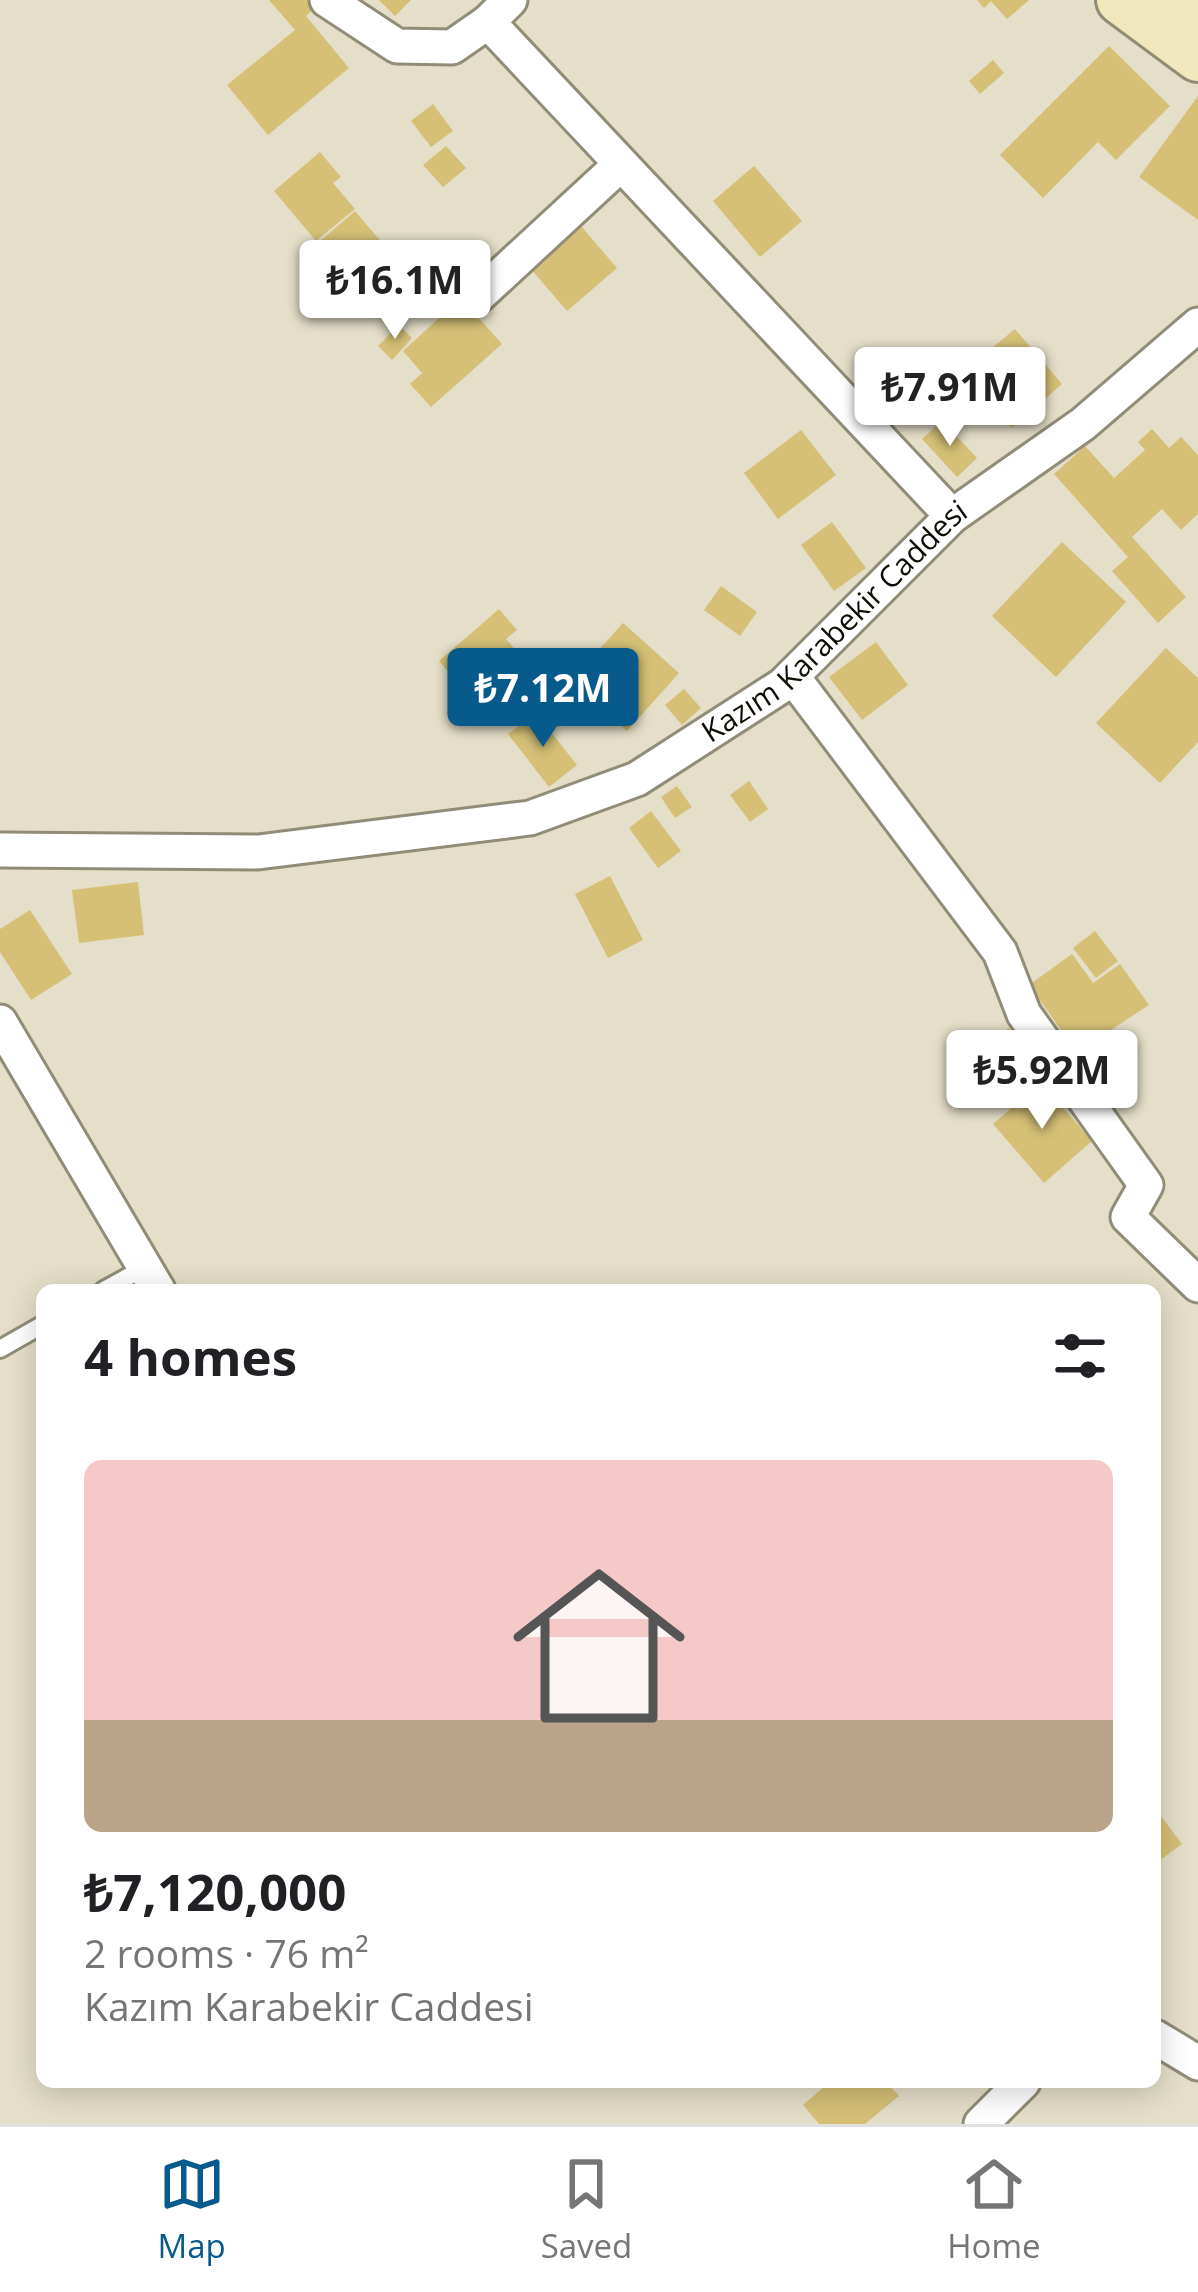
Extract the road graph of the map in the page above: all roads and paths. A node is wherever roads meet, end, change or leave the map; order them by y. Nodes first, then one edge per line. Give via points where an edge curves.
1 (327, 0) edge
2 (1120, 0) edge
3 (1184, 0) edge
4 (1198, 9) edge
5 (499, 11) edge
6 (1198, 57) edge
7 (621, 164) junction
8 (476, 298) dead end
9 (1198, 325) edge
10 (952, 516) junction
11 (792, 676) junction
12 (0, 850) edge
13 (0, 1022) edge
14 (151, 1279) edge
15 (1198, 1285) edge
16 (36, 1328) edge
17 (0, 1349) edge
18 (1161, 2041) edge
19 (1198, 2063) edge
20 (1017, 2088) edge
21 (981, 2124) edge

1 - 5 street via 397,46 452,47
2 - 6 street
3 - 4 street
5 - 7 street
7 - 8 street
7 - 10 street
9 - 10 street, Kazım Karabekir Caddesi via 1083,424
10 - 11 street, Kazım Karabekir Caddesi
11 - 12 street, Kazım Karabekir Caddesi via 638,779 530,818 258,852
11 - 15 street via 1000,952 1024,1014 1146,1185 1128,1217
13 - 14 street
16 - 17 lane
18 - 19 street
20 - 21 street

